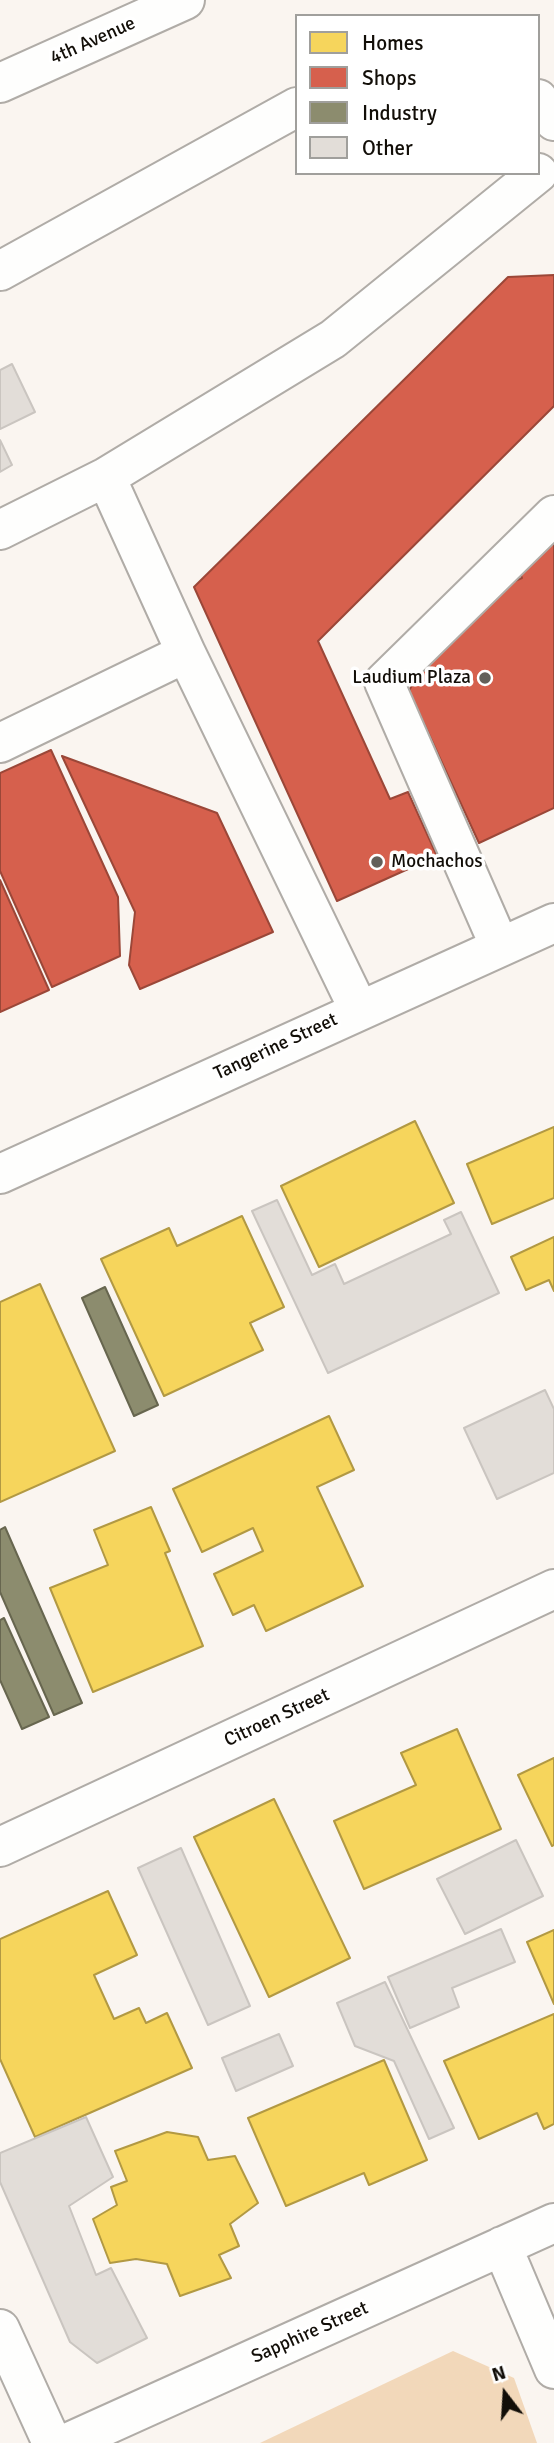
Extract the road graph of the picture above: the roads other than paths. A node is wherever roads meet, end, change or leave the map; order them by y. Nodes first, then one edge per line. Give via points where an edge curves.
1 (185, 0) edge
2 (0, 83) edge
3 (540, 102) edge
4 (295, 108) edge
5 (554, 121) edge
6 (536, 175) edge
7 (0, 271) edge
8 (106, 477) junction
9 (554, 515) edge
10 (0, 530) edge
11 (186, 653) junction
12 (0, 743) edge
13 (554, 923) edge
14 (500, 947) junction
15 (359, 1010) junction
16 (0, 1174) edge
17 (554, 1589) edge
18 (0, 1847) edge
19 (554, 2223) edge
20 (502, 2246) junction
21 (0, 2329) edge
22 (554, 2369) edge
23 (52, 2443) edge
24 (67, 2443) edge

1 - 2 street, 4th Avenue
3 - 5 street
4 - 7 street
6 - 8 street via 332,339
8 - 10 street
8 - 11 street
9 - 14 street via 384,682
11 - 12 street
11 - 15 street
13 - 14 street, Tangerine Street
14 - 15 street, Tangerine Street
15 - 16 street, Tangerine Street
17 - 18 street, Citroen Street
19 - 20 street, Sapphire Street
20 - 22 street
20 - 24 street, Sapphire Street
21 - 23 street

